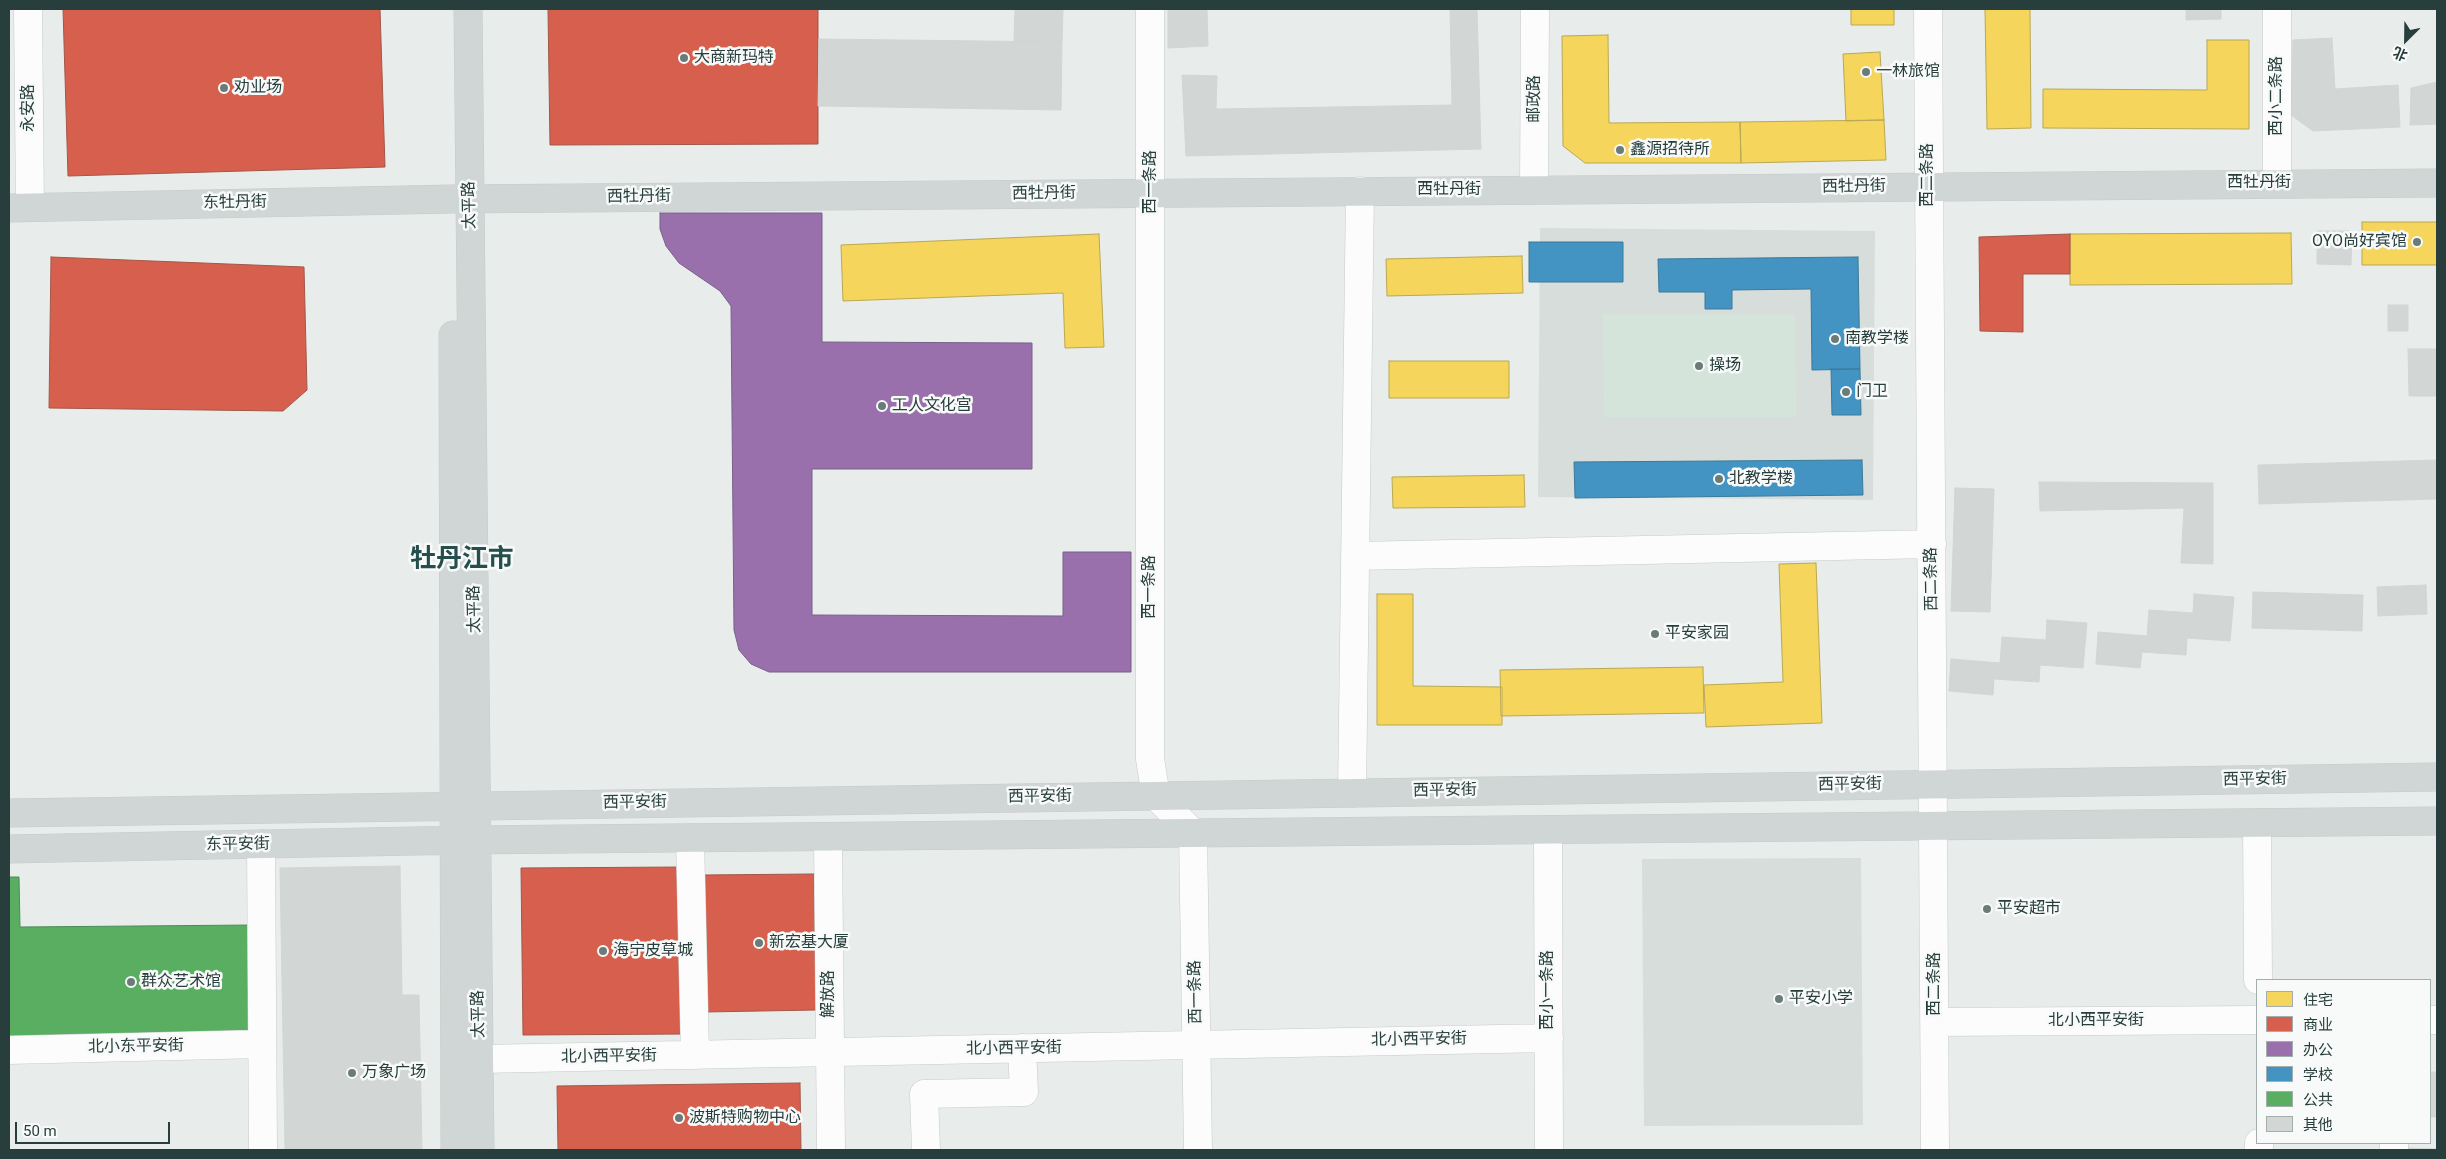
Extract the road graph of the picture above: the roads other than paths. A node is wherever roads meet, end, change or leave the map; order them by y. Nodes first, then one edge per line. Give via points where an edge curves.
1 (28, 9) edge
2 (450, 9) edge
3 (468, 9) edge
4 (1150, 9) edge
5 (1535, 9) edge
6 (1928, 9) edge
7 (2277, 9) edge
8 (2277, 183) junction
9 (2437, 183) edge
10 (1928, 186) junction
11 (1534, 190) junction
12 (1360, 191) junction
13 (1151, 193) junction
14 (462, 199) junction
15 (19, 208) edge
16 (1932, 544) junction
17 (1355, 556) junction
18 (2437, 778) edge
19 (1934, 784) junction
20 (1352, 793) junction
21 (1156, 796) junction
22 (465, 806) junction
23 (9, 813) edge
24 (2437, 821) edge
25 (2257, 824) junction
26 (1934, 827) junction
27 (1548, 830) junction
28 (1193, 833) junction
29 (828, 837) junction
30 (690, 838) junction
31 (466, 840) junction
32 (260, 844) junction
33 (9, 849) edge
34 (2258, 979) edge
35 (2256, 1020) edge
36 (1935, 1022) junction
37 (1548, 1038) junction
38 (262, 1044) junction
39 (1197, 1045) junction
40 (1022, 1048) junction
41 (9, 1050) edge
42 (830, 1052) junction
43 (695, 1055) junction
44 (480, 1059) junction
45 (263, 1150) edge
46 (454, 1150) edge
47 (480, 1150) edge
48 (831, 1150) edge
49 (926, 1150) edge
50 (1198, 1150) edge
51 (1549, 1150) edge
52 (1935, 1150) edge

1 - 15 street, 永安路
2 - 14 main road, 太平路
3 - 14 main road, 太平路
4 - 13 street, 西一条路
5 - 11 street, 邮政路
6 - 10 street, 西二条路
7 - 8 street, 西小二条路
8 - 9 main road, 西牡丹街
8 - 10 main road, 西牡丹街
10 - 11 main road, 西牡丹街
10 - 16 street, 西二条路
11 - 12 main road, 西牡丹街
12 - 13 main road, 西牡丹街
12 - 17 street
13 - 14 main road, 西牡丹街
13 - 21 street, 西一条路 via 1150,759
14 - 15 main road, 东牡丹街
14 - 22 main road, 太平路
16 - 17 street
16 - 19 street, 西二条路
17 - 20 street
18 - 19 main road, 西平安街
19 - 20 main road, 西平安街
19 - 26 street, 西二条路
20 - 21 main road, 西平安街
21 - 22 main road, 西平安街
21 - 28 street
22 - 23 main road
22 - 31 main road, 太平路
24 - 25 main road
25 - 26 main road
25 - 34 street
26 - 27 main road
26 - 36 street, 西二条路
27 - 28 main road
27 - 37 street, 西小一条路
28 - 29 main road
28 - 39 street, 西一条路
29 - 30 main road
29 - 42 street, 解放路
30 - 31 main road
30 - 43 street
31 - 32 main road, 东平安街
31 - 44 main road, 太平路
31 - 46 main road, 太平路
32 - 33 main road, 东平安街
32 - 38 street
35 - 36 street, 北小西平安街
36 - 52 street, 西二条路
37 - 39 street, 北小西平安街
37 - 51 street, 西小一条路
38 - 41 street, 北小东平安街
38 - 45 street
39 - 40 street, 北小西平安街
39 - 50 street, 西一条路
40 - 42 street, 北小西平安街
40 - 49 street via 1024,1092 924,1094
42 - 43 street, 北小西平安街
42 - 48 street, 解放路
43 - 44 street, 北小西平安街
44 - 47 main road, 太平路

